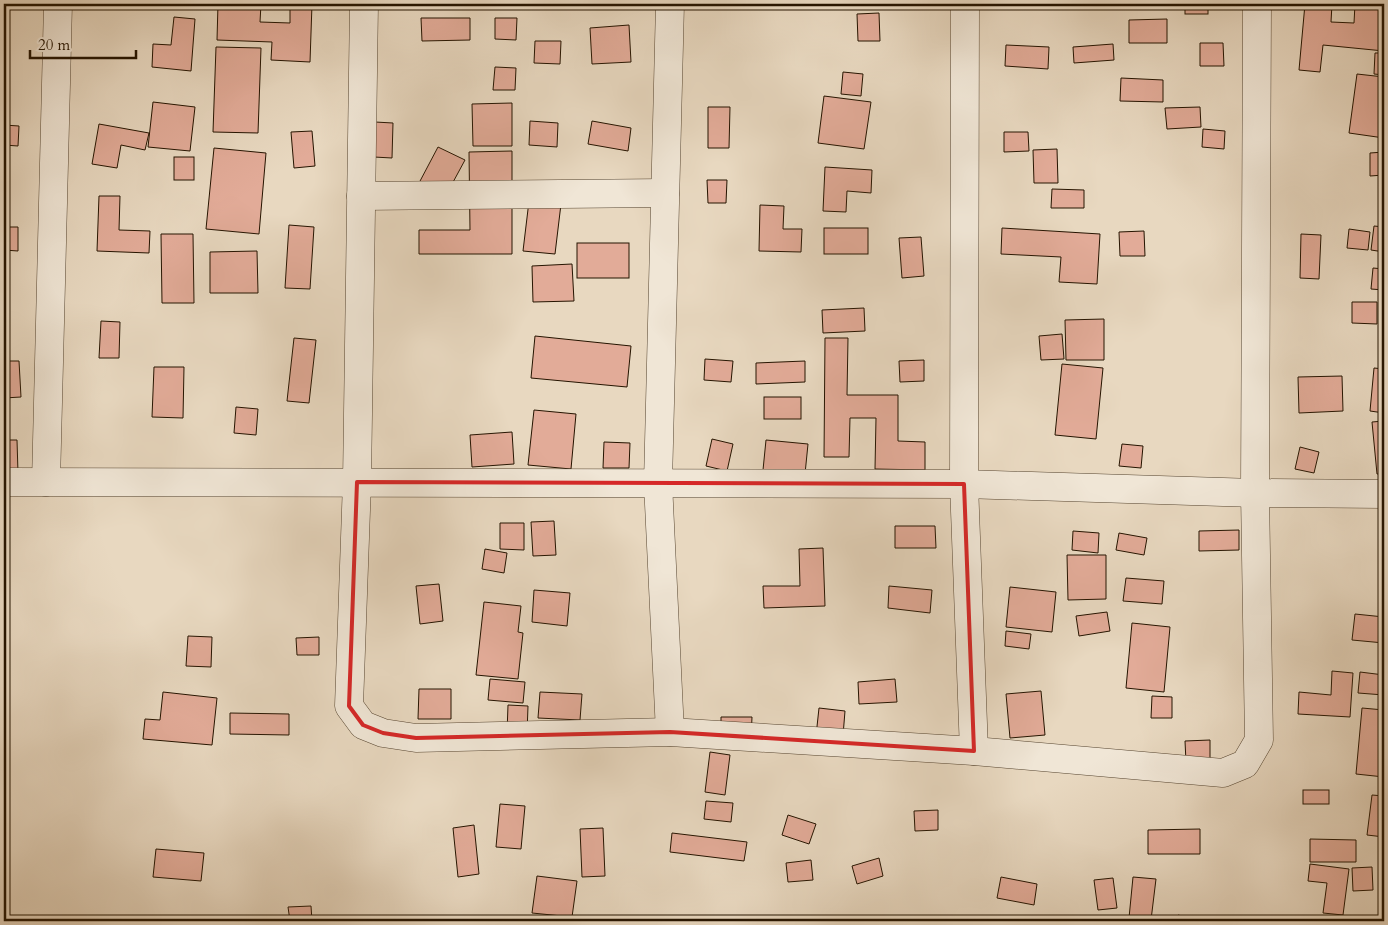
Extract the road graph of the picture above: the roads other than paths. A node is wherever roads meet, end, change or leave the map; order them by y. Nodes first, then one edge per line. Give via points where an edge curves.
1 (58, 4) edge
2 (364, 4) edge
3 (670, 4) edge
4 (965, 4) edge
5 (1257, 4) edge
6 (665, 193) junction
7 (361, 196) junction
8 (4, 482) edge
9 (46, 482) junction
10 (358, 482) junction
11 (658, 484) junction
12 (964, 484) junction
13 (1255, 493) junction
14 (1384, 494) edge
15 (670, 732) junction
16 (974, 751) junction

1 - 9 street
2 - 7 street
3 - 6 street
4 - 12 street
5 - 13 street
6 - 7 street
6 - 11 street
7 - 10 street
8 - 9 street
9 - 10 street
10 - 11 street
10 - 15 street via 349,706 363,724 383,733 416,738
11 - 12 street
11 - 15 street
12 - 13 street
12 - 16 street
13 - 14 street
13 - 16 street via 1259,740 1245,764 1223,773
15 - 16 street

